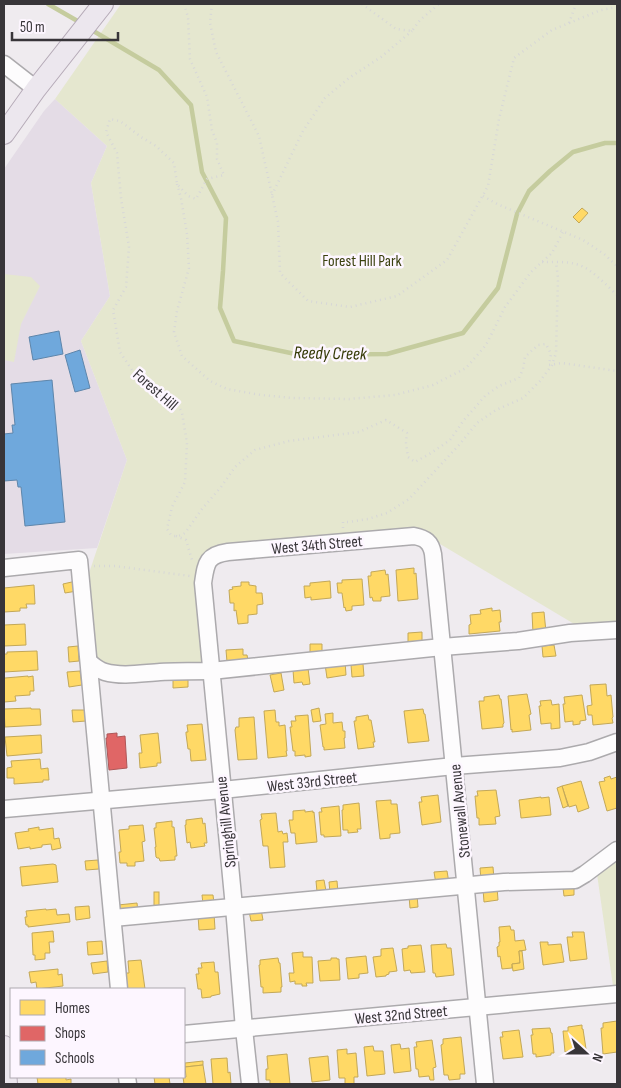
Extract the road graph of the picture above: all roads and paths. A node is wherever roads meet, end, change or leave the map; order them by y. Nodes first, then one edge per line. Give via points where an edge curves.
1 (184, 4) edge
2 (212, 4) edge
3 (362, 4) edge
4 (439, 4) edge
5 (575, 4) edge
6 (101, 6) edge
7 (617, 7) edge
8 (569, 23) junction
9 (412, 30) junction
10 (4, 64) edge
11 (40, 83) junction
12 (4, 134) edge
13 (177, 184) junction
14 (272, 195) junction
15 (482, 196) junction
16 (563, 232) junction
17 (542, 262) junction
18 (556, 262) junction
19 (617, 266) edge
20 (617, 295) edge
21 (552, 365) junction
22 (617, 372) edge
23 (175, 536) junction
24 (426, 540) joint
25 (344, 542) junction
26 (209, 560) joint
27 (80, 563) junction
28 (4, 568) edge
29 (204, 578) junction
30 (617, 630) edge
31 (442, 647) junction
32 (89, 662) junction
33 (211, 671) junction
34 (617, 742) edge
35 (454, 766) junction
36 (222, 790) junction
37 (101, 800) junction
38 (4, 809) edge
39 (617, 850) edge
40 (466, 886) junction
41 (234, 906) junction
42 (113, 918) junction
43 (119, 988) edge
44 (617, 994) edge
45 (477, 1008) junction
46 (244, 1029) junction
47 (185, 1034) edge
48 (4, 1046) edge
49 (4, 1051) edge
50 (7, 1084) edge
51 (250, 1084) edge
52 (485, 1084) edge

1 - 13 path via 188,17 190,59 207,97 217,143 217,159 224,175 207,179 196,199 188,196
2 - 14 path via 210,24 216,52 260,136
3 - 9 path via 396,29
4 - 9 path
5 - 8 path
6 - 11 main road
7 - 8 path
8 - 15 path via 552,30 514,58 488,186
9 - 14 path via 325,98 303,131
10 - 11 street
11 - 12 main road
13 - 17 path via 187,234 189,268 174,332 182,356 210,381 227,390 292,398 349,398 395,395 433,385 466,368 486,345 505,307 530,272
13 - 23 path, Forest Hill via 174,163 120,121 110,119 106,132 117,153 129,247 126,287 113,310 120,352 132,370 166,402 178,405 182,413 187,443 185,482 172,507 167,529 170,535
14 - 15 path via 278,222 280,273 308,300 350,307 397,296 447,260
15 - 16 path
16 - 17 path via 552,253
16 - 19 path via 583,240
17 - 18 path
18 - 20 path via 580,265
18 - 21 path via 556,353
21 - 22 path via 562,363
21 - 23 path via 548,365 551,354 546,344 538,345 525,357 519,378 485,396 450,440 415,462 408,457 407,433 386,420 359,432 255,450 236,467 185,533
21 - 25 path via 523,398 477,423 410,499 387,513 343,522
23 - 29 path via 186,540 194,566
24 - 25 street, West 34th Street via 414,536
24 - 31 street, Stonewall Avenue via 433,554
25 - 26 street, West 34th Street via 220,553
26 - 29 street, Springhill Avenue
27 - 28 street
27 - 29 path
27 - 32 street
29 - 33 street, Springhill Avenue
30 - 31 street
31 - 33 street
31 - 35 street, Stonewall Avenue
32 - 33 street via 96,669 113,673
32 - 37 street
33 - 36 street, Springhill Avenue
34 - 35 street, West 33rd Street via 574,756
35 - 36 street, West 33rd Street
35 - 40 street, Stonewall Avenue
36 - 37 street, West 33rd Street
36 - 41 street, Springhill Avenue
37 - 38 street, West 33rd Street
37 - 42 street
39 - 40 street via 575,880
40 - 41 street
40 - 45 street, Stonewall Avenue
41 - 42 street
41 - 46 street, Springhill Avenue
42 - 43 street
44 - 45 street, West 32nd Street
45 - 46 street, West 32nd Street
45 - 52 street, Stonewall Avenue
46 - 47 street, West 32nd Street
46 - 51 street, Springhill Avenue
48 - 49 main road
49 - 50 main road

